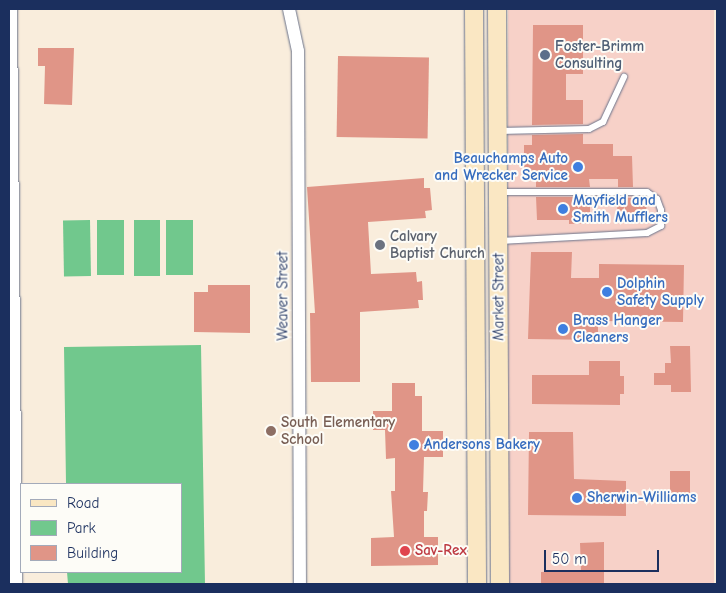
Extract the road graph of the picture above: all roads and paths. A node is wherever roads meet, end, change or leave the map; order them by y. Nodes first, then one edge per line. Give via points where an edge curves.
1 (11, 9) edge
2 (289, 9) edge
3 (474, 9) edge
4 (497, 9) edge
5 (624, 77) dead end
6 (498, 131) junction
7 (498, 192) junction
8 (11, 201) edge
9 (498, 242) junction
10 (16, 584) edge
11 (300, 584) edge
12 (477, 584) edge
13 (500, 584) edge

1 - 8 street
2 - 11 street, Weaver Street via 298,51
3 - 12 main road, Market Street
4 - 6 main road, Market Street
5 - 6 lane via 603,122 589,129
6 - 7 main road, Market Street
7 - 9 main road, Market Street
7 - 9 lane via 647,192 657,200 661,210 660,226 647,233
8 - 10 street
9 - 13 main road, Market Street

